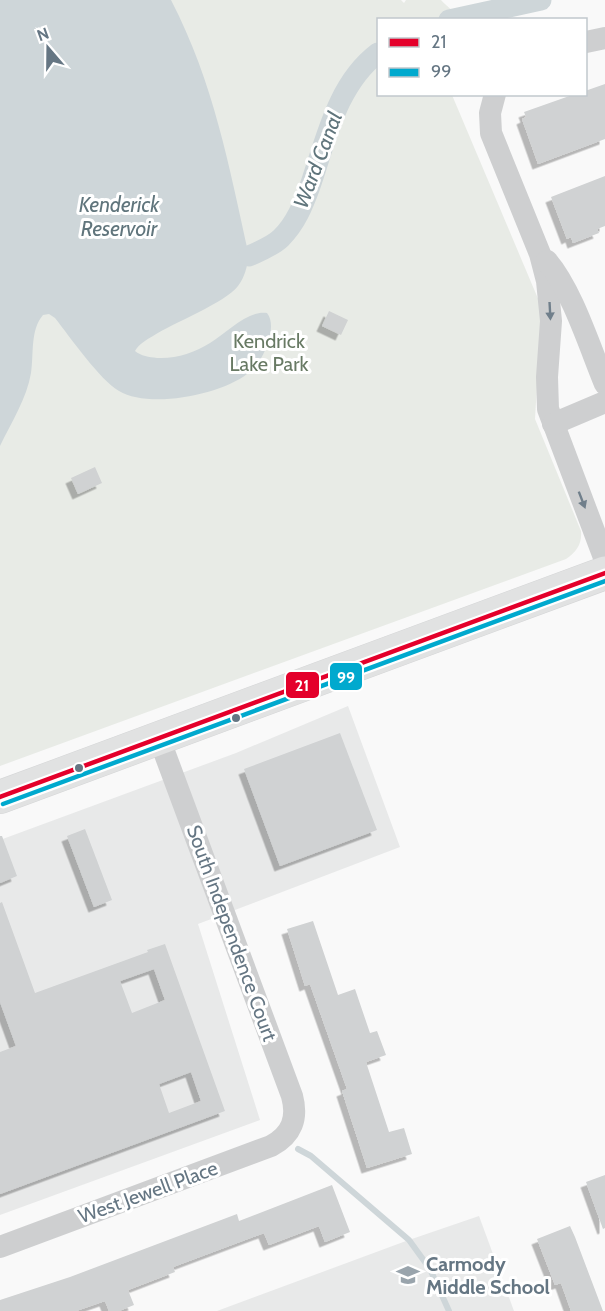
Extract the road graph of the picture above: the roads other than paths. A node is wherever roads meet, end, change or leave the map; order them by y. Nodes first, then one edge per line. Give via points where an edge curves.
1 (605, 38) edge
2 (587, 42) edge
3 (494, 96) edge
4 (540, 254) junction
5 (605, 384) edge
6 (605, 402) edge
7 (553, 424) junction
8 (605, 560) edge
9 (605, 573) edge
10 (159, 738) junction
11 (0, 796) edge
12 (290, 1130) joint
13 (0, 1246) edge

1 - 2 street
3 - 4 street via 491,133
4 - 5 street via 562,284
4 -> 7 street via 550,301 547,387
6 - 7 street
7 -> 8 street
9 - 10 main road
10 - 11 main road
10 - 12 street, South Independence Court via 292,1096 295,1114
12 - 13 street, West Jewell Place via 272,1146

